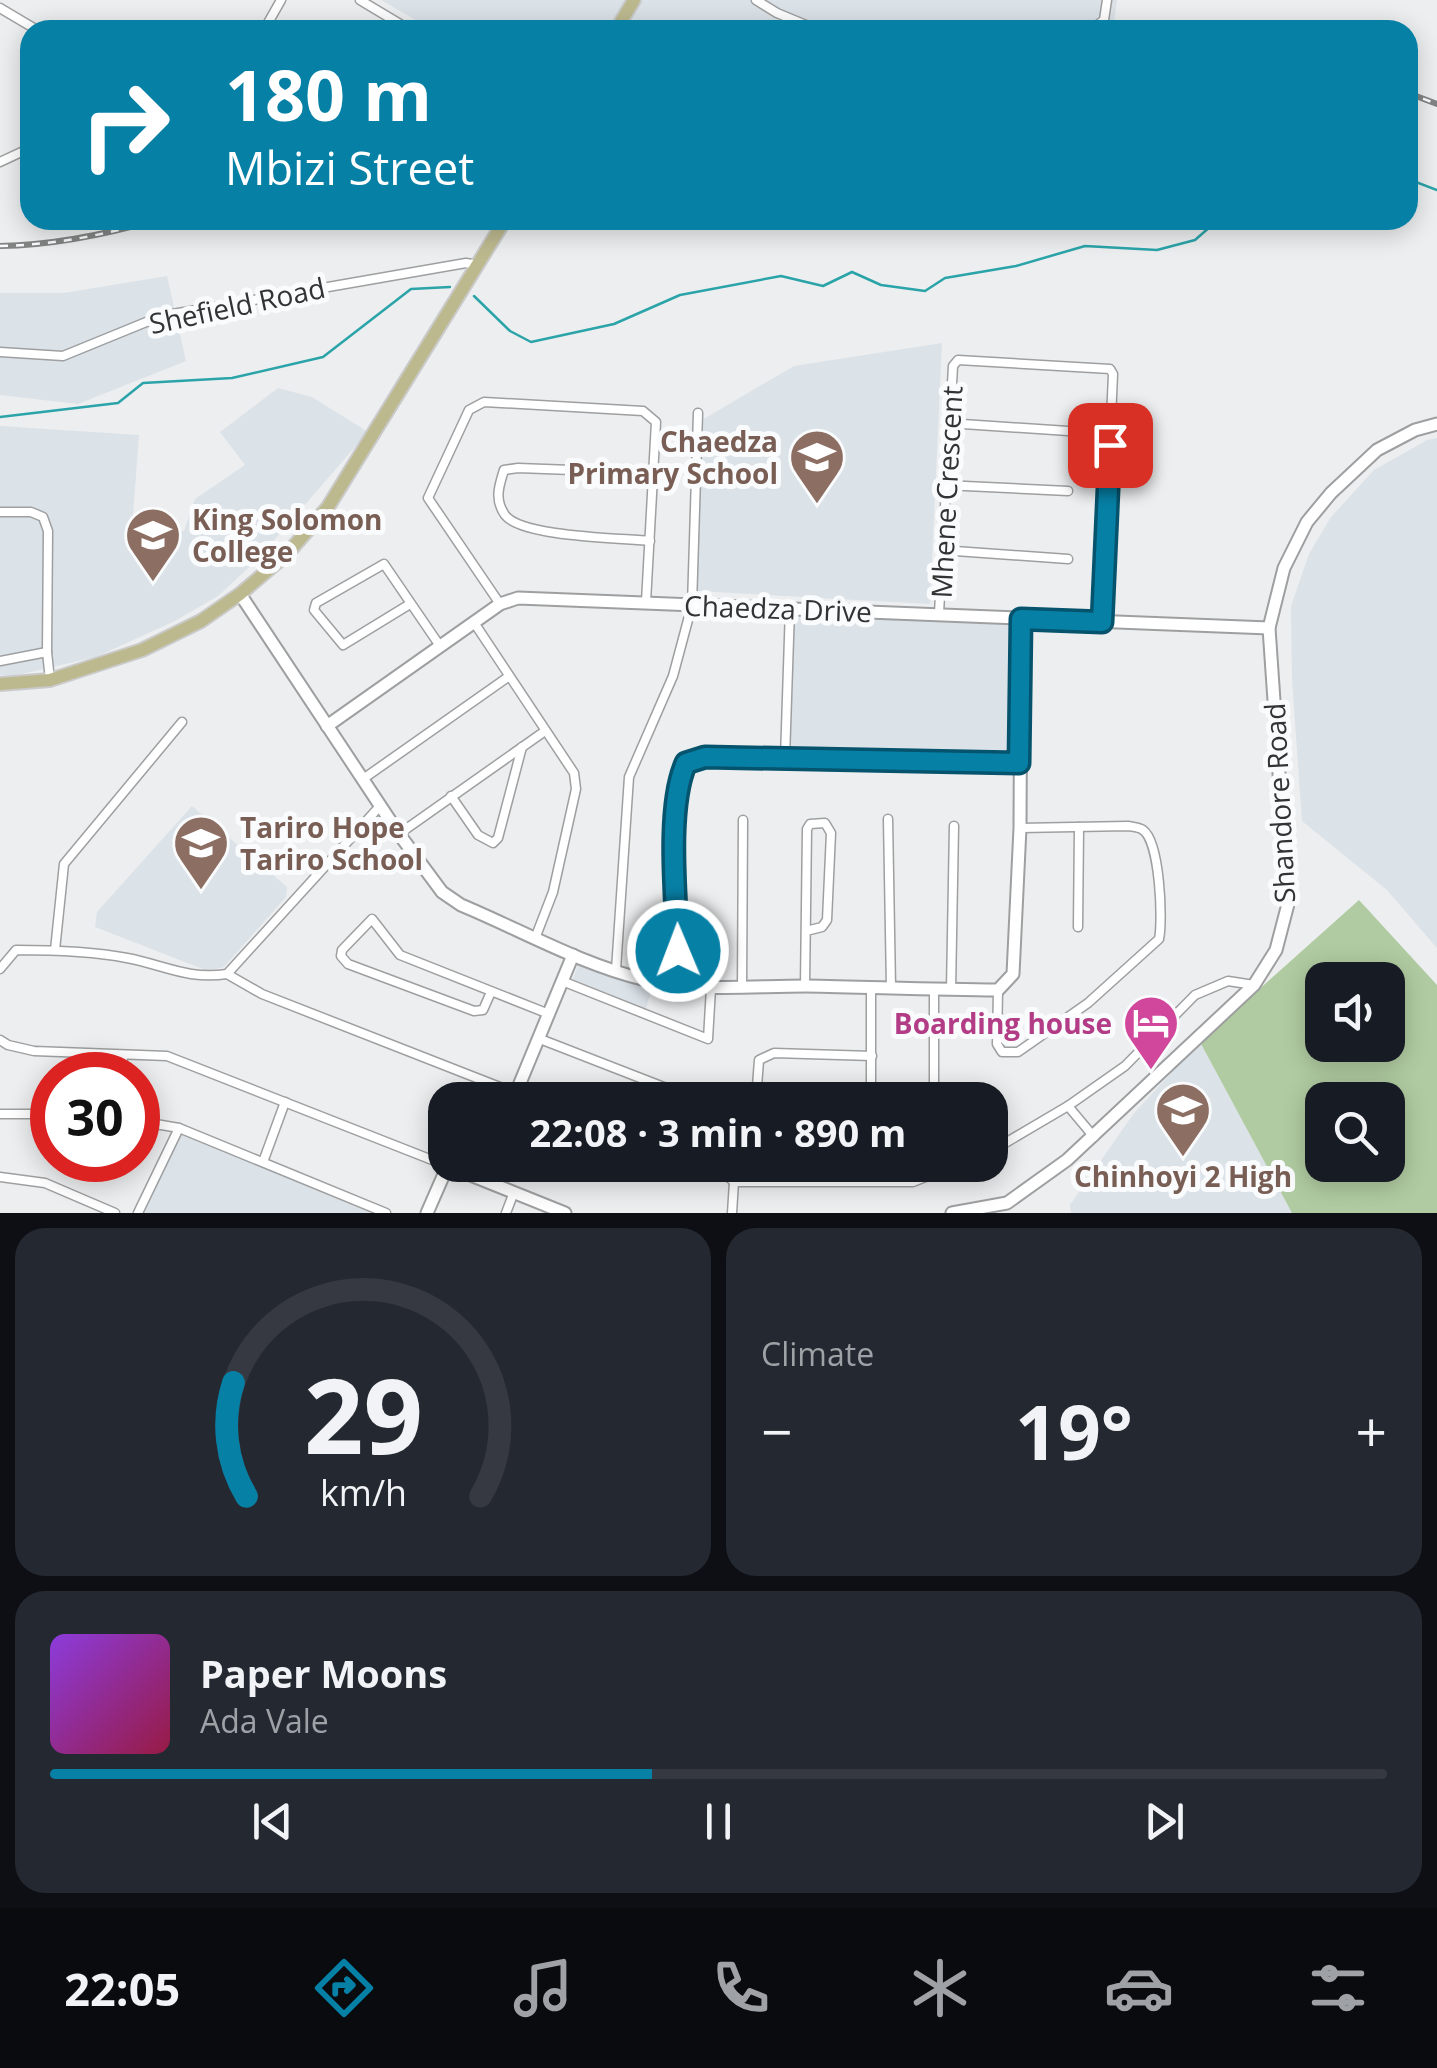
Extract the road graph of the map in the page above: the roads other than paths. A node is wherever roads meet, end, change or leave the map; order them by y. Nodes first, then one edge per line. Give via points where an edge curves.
1 (360, 0) edge
2 (756, 0) edge
3 (393, 20) edge
4 (794, 20) edge
5 (499, 230) edge
6 (479, 264) junction
7 (0, 352) edge
8 (698, 412) dead end
9 (948, 422) junction
10 (1437, 424) edge
11 (1084, 432) dead end
12 (652, 473) junction
13 (944, 486) junction
14 (1068, 492) dead end
15 (0, 512) edge
16 (650, 541) junction
17 (941, 550) junction
18 (1068, 559) dead end
19 (240, 594) junction
20 (646, 602) junction
21 (410, 604) junction
22 (500, 604) junction
23 (692, 605) junction
24 (790, 608) junction
25 (939, 613) junction
26 (1021, 619) junction
27 (1102, 622) junction
28 (476, 624) junction
29 (1269, 628) junction
30 (441, 648) junction
31 (47, 652) junction
32 (0, 661) edge
33 (508, 678) junction
34 (50, 680) junction
35 (0, 684) edge
36 (182, 722) dead end
37 (327, 726) junction
38 (544, 730) junction
39 (522, 747) junction
40 (785, 758) junction
41 (1019, 763) junction
42 (364, 779) junction
43 (451, 796) junction
44 (380, 806) junction
45 (888, 819) dead end
46 (742, 820) dead end
47 (954, 826) dead end
48 (1080, 827) junction
49 (1020, 828) junction
50 (399, 834) junction
51 (1078, 927) dead end
52 (806, 931) junction
53 (536, 936) junction
54 (55, 950) junction
55 (573, 954) junction
56 (0, 969) edge
57 (616, 970) junction
58 (227, 974) junction
59 (562, 981) junction
60 (678, 986) junction
61 (805, 986) junction
62 (1254, 986) junction
63 (1002, 987) junction
64 (712, 988) junction
65 (742, 988) junction
66 (871, 988) junction
67 (890, 988) junction
68 (934, 990) junction
69 (951, 990) junction
70 (490, 992) junction
71 (549, 1014) junction
72 (540, 1039) junction
73 (0, 1040) edge
74 (52, 1052) edge
75 (160, 1056) edge
76 (872, 1056) junction
77 (478, 1082) edge
78 (521, 1082) edge
79 (651, 1082) edge
80 (758, 1082) edge
81 (872, 1082) edge
82 (934, 1082) edge
83 (285, 1102) junction
84 (1068, 1106) junction
85 (0, 1114) edge
86 (30, 1114) edge
87 (160, 1125) edge
88 (179, 1128) junction
89 (1094, 1138) junction
90 (1008, 1141) edge
91 (428, 1158) edge
92 (262, 1162) junction
93 (0, 1178) edge
94 (440, 1182) edge
95 (489, 1182) edge
96 (734, 1182) edge
97 (514, 1192) junction
98 (115, 1213) edge
99 (138, 1213) edge
100 (386, 1213) edge
101 (427, 1213) edge
102 (506, 1213) edge
103 (565, 1213) edge
104 (732, 1213) edge
105 (952, 1213) edge

1 - 3 street
2 - 4 street
5 - 6 main road
6 - 7 street, Shefield Road via 162,316 64,356
6 - 19 main road via 328,507
8 - 23 street
9 - 11 street
9 - 13 street, Mhene Crescent
9 - 27 street, Mhene Crescent via 958,360 1110,369
10 - 29 street, Shandore Road via 1378,450 1307,522 1284,568
12 - 16 street
12 - 16 street via 518,468 504,470 496,494 515,524 534,530
12 - 22 street via 656,422 643,411 484,402 469,410 428,498
13 - 14 street
13 - 17 street, Mhene Crescent
15 - 31 street via 32,512 48,531
16 - 20 street
17 - 18 street
17 - 25 street, Mhene Crescent
19 - 34 main road via 142,650
19 - 37 street
20 - 22 street, Chaedza Drive via 518,598
20 - 23 street, Chaedza Drive
21 - 21 street via 384,564 314,610 343,646
21 - 30 street
22 - 28 street
23 - 24 street, Chaedza Drive
23 - 57 street via 673,676 629,777
24 - 25 street, Chaedza Drive
24 - 40 street
25 - 26 street, Chaedza Drive
26 - 27 street, Chaedza Drive
26 - 41 street
27 - 29 street, Chaedza Drive
28 - 30 street
28 - 33 street
29 - 62 street, Shandore Road via 1288,904 1276,950
30 - 37 street
31 - 32 street
31 - 34 street
33 - 38 street
33 - 42 street
34 - 35 main road
36 - 54 street via 64,864
37 - 42 street
38 - 39 street
38 - 53 street via 574,773 576,789 554,892
39 - 43 street
39 - 43 street via 498,838 478,835
40 - 41 street
40 - 60 street via 705,757 686,763 678,780
41 - 49 street
42 - 44 street
43 - 50 street
44 - 50 street
44 - 58 street
45 - 67 street
46 - 65 street
47 - 69 street
48 - 49 street
48 - 51 street
48 - 63 street via 1128,826 1143,830 1153,844 1158,938 1088,1003 1018,1052 1002,1052 997,1044
49 - 63 street via 1013,974
50 - 53 street via 442,892
52 - 52 street via 807,828 825,824 831,833 827,920
52 - 61 street
53 - 55 street
54 - 56 street via 16,950
54 - 58 street via 126,958 200,978
55 - 57 street
55 - 59 street
57 - 60 street
58 - 77 street
59 - 64 street via 708,1040
59 - 71 street
60 - 64 street
61 - 65 street
61 - 66 street
62 - 84 street via 1228,981 1195,995 1125,1066
62 - 89 street, Shandore Road
63 - 69 street
64 - 65 street
66 - 67 street
66 - 76 street
67 - 68 street
68 - 69 street
68 - 82 street
70 - 70 street via 400,955 372,919 342,950 348,964 474,1012
70 - 71 street
71 - 72 street
72 - 78 street
72 - 79 street
73 - 74 street
75 - 83 street
76 - 80 street via 774,1053 760,1060
76 - 81 street
83 - 91 street
83 - 92 street
84 - 89 street
84 - 90 street
85 - 86 street
87 - 88 street
88 - 92 street
88 - 99 street
89 - 105 street, Shandore Road via 1007,1204
92 - 100 street
93 - 98 street via 46,1183
94 - 101 street
95 - 97 street
96 - 104 street
97 - 102 street
97 - 103 street

